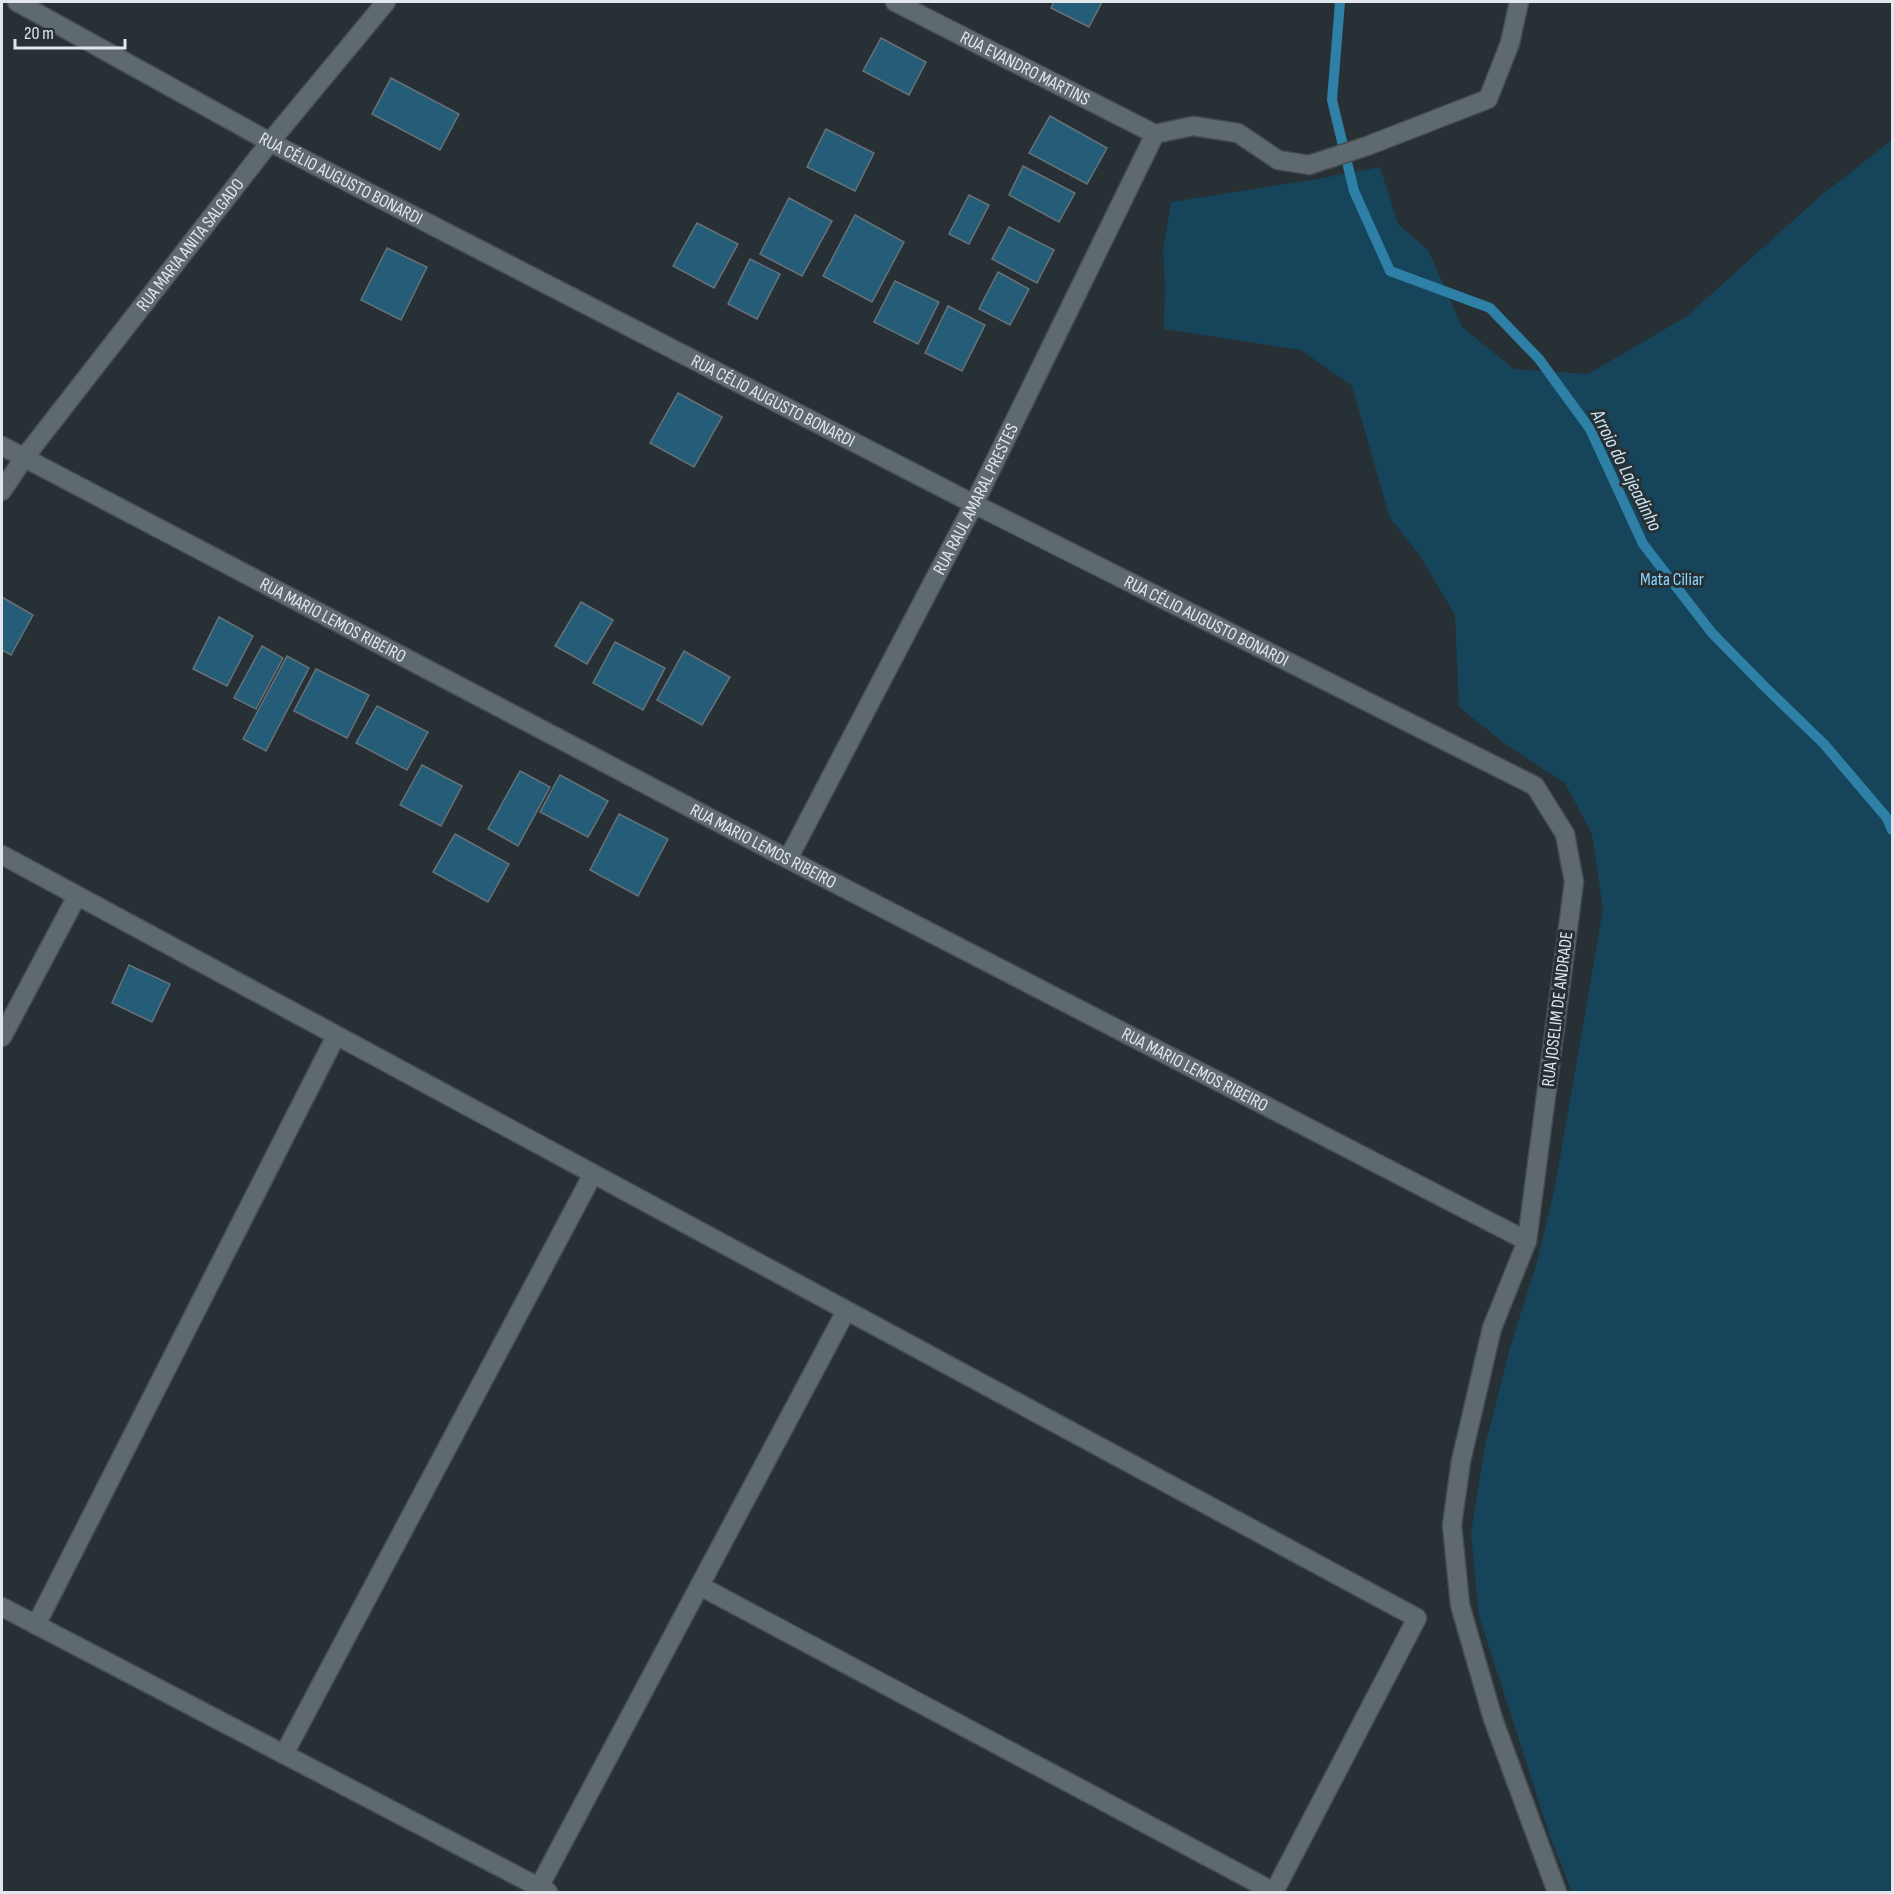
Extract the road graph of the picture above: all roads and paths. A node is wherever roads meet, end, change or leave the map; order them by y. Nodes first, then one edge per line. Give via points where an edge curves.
1 (18, 2) edge
2 (386, 2) edge
3 (895, 2) edge
4 (1519, 2) edge
5 (1155, 134) junction
6 (270, 141) junction
7 (2, 446) edge
8 (24, 458) junction
9 (2, 491) edge
10 (974, 504) junction
11 (1535, 786) joint
12 (2, 855) edge
13 (788, 859) junction
14 (77, 896) junction
15 (336, 1036) junction
16 (2, 1037) edge
17 (593, 1174) junction
18 (1527, 1241) junction
19 (846, 1311) junction
20 (700, 1587) junction
21 (2, 1607) edge
22 (36, 1625) junction
23 (284, 1754) junction
24 (544, 1890) edge
25 (1274, 1893) edge
26 (1557, 1893) edge

1 - 6 street, RUA CÉLIO AUGUSTO BONARDI
2 - 6 street, RUA MARIA ANITA SALGADO
3 - 5 street, RUA EVANDRO MARTINS
4 - 5 street via 1510,43 1488,99 1366,146 1309,165 1278,160 1238,133 1193,126
5 - 10 street, RUA RAUL AMARAL PRESTES
6 - 8 street, RUA MARIA ANITA SALGADO
6 - 10 street, RUA CÉLIO AUGUSTO BONARDI
7 - 8 street, RUA MARIO LEMOS RIBEIRO
8 - 9 street, RUA MARIA ANITA SALGADO
8 - 13 street, RUA MARIO LEMOS RIBEIRO
10 - 11 street, RUA CÉLIO AUGUSTO BONARDI
10 - 13 street, RUA RAUL AMARAL PRESTES
11 - 18 street, RUA JOSELIM DE ANDRADE via 1565,834 1574,882
12 - 14 street
13 - 18 street, RUA MARIO LEMOS RIBEIRO
14 - 15 street
14 - 16 street
15 - 17 street
15 - 22 street
17 - 19 street
17 - 23 street
18 - 26 street, RUA JOSELIM DE ANDRADE via 1492,1328 1461,1461 1452,1525 1463,1616 1493,1719
19 - 20 street
19 - 25 street via 1417,1618
20 - 24 street
20 - 25 street
21 - 22 street
22 - 23 street
23 - 24 street

